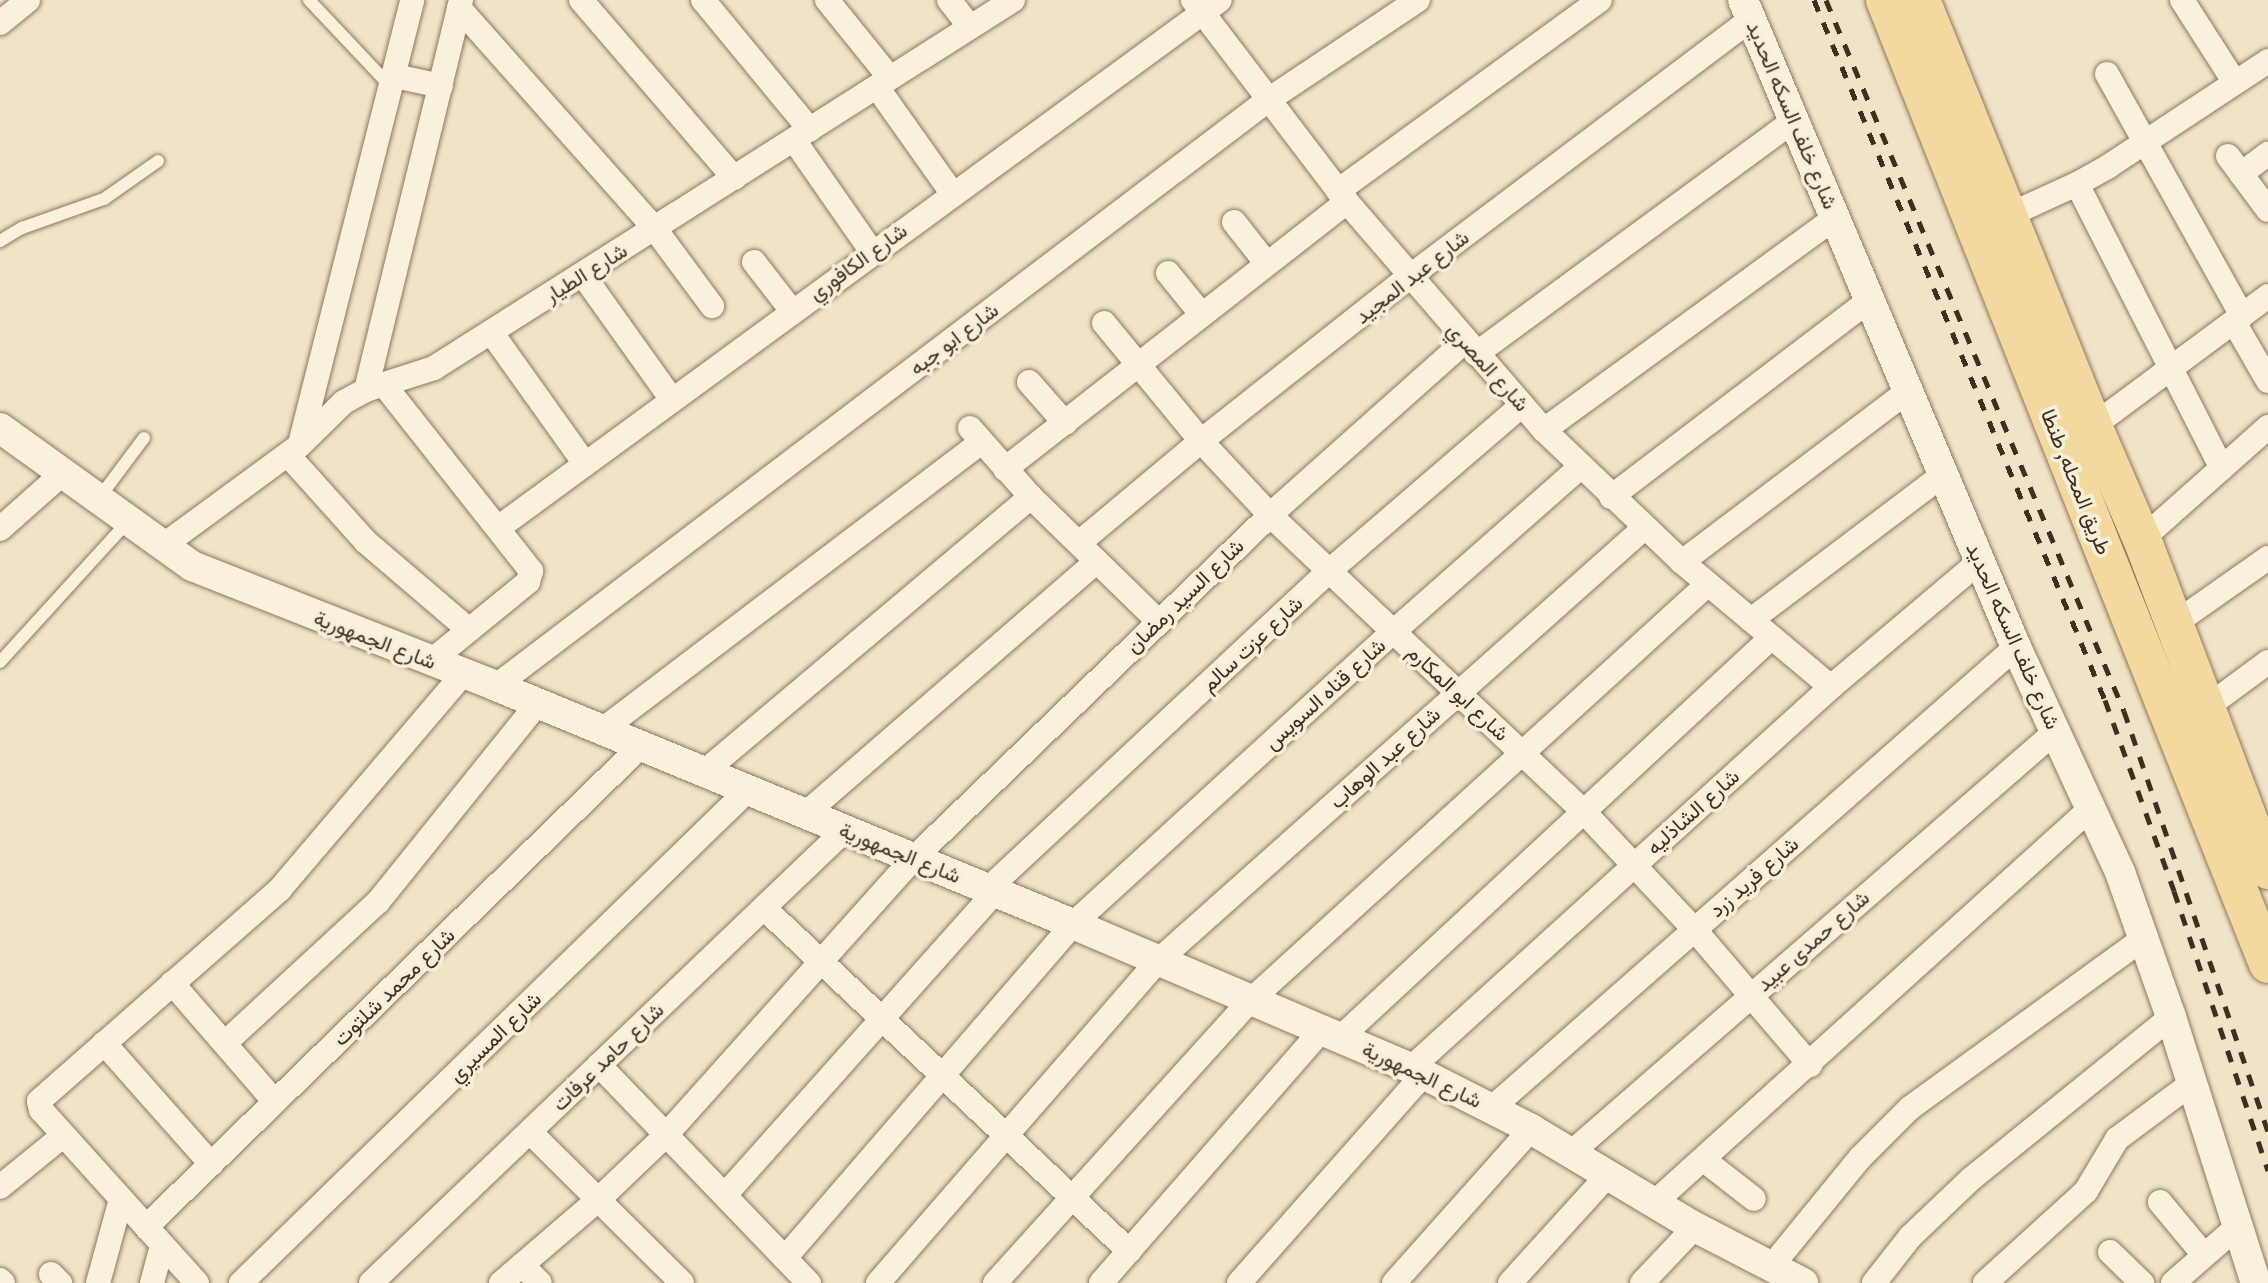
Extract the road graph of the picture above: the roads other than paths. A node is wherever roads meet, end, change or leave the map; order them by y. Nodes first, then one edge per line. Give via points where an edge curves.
1 (28, 0) edge
2 (309, 0) edge
3 (412, 0) edge
4 (581, 0) edge
5 (703, 0) edge
6 (827, 0) edge
7 (949, 0) edge
8 (1013, 0) edge
9 (1418, 0) edge
10 (1600, 0) edge
11 (1885, 0) edge
12 (1921, 0) edge
13 (2182, 0) edge
14 (460, 4) edge
15 (1205, 4) edge
16 (1747, 10) edge
17 (0, 23) edge
18 (970, 27) junction
19 (2268, 61) edge
20 (2107, 74) dead end
21 (394, 82) junction
22 (884, 83) junction
23 (2235, 83) junction
24 (440, 86) junction
25 (1268, 100) junction
26 (1794, 120) junction
27 (802, 135) junction
28 (2144, 144) junction
29 (2268, 154) edge
30 (158, 160) dead end
31 (734, 178) junction
32 (2077, 184) junction
33 (952, 193) junction
34 (1343, 197) junction
35 (2268, 210) edge
36 (2007, 216) junction
37 (1835, 218) junction
38 (1234, 222) dead end
39 (655, 229) junction
40 (0, 241) edge
41 (872, 252) junction
42 (754, 262) dead end
43 (1267, 264) junction
44 (1168, 273) dead end
45 (583, 275) junction
46 (1409, 277) junction
47 (2268, 296) edge
48 (1870, 300) junction
49 (712, 306) dead end
50 (792, 311) junction
51 (1202, 315) junction
52 (2238, 319) junction
53 (1104, 324) dead end
54 (491, 332) junction
55 (1470, 348) junction
56 (1139, 366) junction
57 (2171, 370) junction
58 (2268, 381) edge
59 (1029, 382) dead end
60 (376, 388) junction
61 (1908, 391) junction
62 (672, 400) junction
63 (1522, 405) junction
64 (1065, 423) junction
65 (2093, 426) junction
66 (2268, 427) edge
67 (0, 428) edge
68 (1544, 430) junction
69 (144, 438) dead end
70 (1201, 441) junction
71 (293, 451) junction
72 (585, 464) junction
73 (1580, 467) junction
74 (2222, 468) junction
75 (1005, 469) junction
76 (63, 473) junction
77 (1944, 475) junction
78 (1031, 497) junction
79 (1611, 497) junction
80 (99, 498) junction
81 (1270, 515) junction
82 (129, 520) junction
83 (498, 528) junction
84 (1644, 528) junction
85 (0, 529) edge
86 (2142, 539) junction
87 (1079, 543) junction
88 (164, 545) junction
89 (2268, 558) edge
90 (1097, 561) junction
91 (1980, 561) junction
92 (1682, 562) junction
93 (1328, 572) junction
94 (1708, 584) junction
95 (1751, 620) junction
96 (1158, 621) junction
97 (2174, 624) junction
98 (469, 630) junction
99 (1393, 632) junction
100 (1772, 638) junction
101 (2016, 648) junction
102 (431, 661) junction
103 (0, 662) edge
104 (2266, 668) edge
105 (464, 673) junction
106 (496, 686) junction
107 (1831, 687) junction
108 (1458, 692) junction
109 (537, 704) junction
110 (2207, 707) junction
111 (602, 730) junction
112 (2055, 732) junction
113 (641, 746) junction
114 (1523, 753) junction
115 (704, 772) junction
116 (748, 790) junction
117 (2091, 808) junction
118 (1584, 813) junction
119 (805, 814) junction
120 (2258, 816) edge
121 (845, 830) junction
122 (913, 859) junction
123 (1636, 865) junction
124 (2268, 870) edge
125 (991, 891) junction
126 (764, 908) junction
127 (1073, 924) junction
128 (1695, 929) junction
129 (2144, 937) junction
130 (820, 960) junction
131 (1159, 960) junction
132 (2268, 964) edge
133 (172, 983) junction
134 (1752, 994) junction
135 (1251, 1000) junction
136 (2171, 1017) junction
137 (882, 1019) junction
138 (1331, 1034) junction
139 (104, 1043) junction
140 (225, 1043) junction
141 (599, 1065) junction
142 (1810, 1065) junction
143 (1417, 1071) junction
144 (943, 1075) junction
145 (2192, 1083) junction
146 (275, 1101) junction
147 (1492, 1108) junction
148 (1531, 1129) junction
149 (530, 1132) junction
150 (64, 1135) junction
151 (666, 1135) junction
152 (1007, 1136) junction
153 (1572, 1152) junction
154 (1704, 1160) junction
155 (211, 1164) junction
156 (1609, 1174) junction
157 (0, 1187) edge
158 (725, 1195) junction
159 (1072, 1197) junction
160 (121, 1199) junction
161 (1754, 1199) dead end
162 (598, 1200) junction
163 (1656, 1202) junction
164 (2160, 1202) dead end
165 (2238, 1226) junction
166 (1695, 1227) junction
167 (154, 1236) junction
168 (1129, 1251) junction
169 (2110, 1252) dead end
170 (2204, 1255) junction
171 (785, 1258) junction
172 (522, 1265) junction
173 (1786, 1277) edge
174 (380, 1280) edge
175 (808, 1282) edge
176 (98, 1283) edge
177 (152, 1283) edge
178 (197, 1283) edge
179 (241, 1283) edge
180 (501, 1283) edge
181 (540, 1283) edge
182 (682, 1283) edge
183 (878, 1283) edge
184 (995, 1283) edge
185 (1101, 1283) edge
186 (1238, 1283) edge
187 (1394, 1283) edge
188 (1510, 1283) edge
189 (1642, 1283) edge
190 (1874, 1283) edge
191 (1986, 1283) edge
192 (2142, 1283) edge
193 (2173, 1283) edge
194 (2256, 1283) edge

1 - 17 street
2 - 21 lane
3 - 21 street
4 - 31 street
5 - 27 street
6 - 22 street
7 - 18 street
8 - 18 street, شارع الطيار
9 - 25 street, شارع ابو جبه
10 - 34 street
11 - 132 main road, طريق المحله, طنطا
12 - 36 main road, طريق المحله, طنطا
13 - 23 street
14 - 24 street
14 - 39 street
15 - 25 street, شارع المصري
15 - 33 street, شارع الكافوري
16 - 26 street, شارع خلف السكه الحديد
16 - 46 street, شارع عبد المجيد
18 - 22 street, شارع الطيار
19 - 23 street
20 - 28 street
21 - 24 street
21 - 71 street
22 - 27 street, شارع الطيار
22 - 33 street
23 - 28 street
24 - 60 street
25 - 34 street, شارع المصري
25 - 106 street, شارع ابو جبه
26 - 37 street, شارع خلف السكه الحديد
26 - 55 street, شارع السيد رمضان
27 - 31 street, شارع الطيار
27 - 41 street
28 - 32 street
28 - 52 street
29 - 35 street via 2234,165
30 - 40 lane via 104,200 22,228
31 - 39 street, شارع الطيار
32 - 36 street
32 - 57 street
33 - 41 street, شارع الكافوري
34 - 43 street
34 - 46 street, شارع المصري
36 - 65 main road, طريق المحله, طنطا
37 - 48 street, شارع خلف السكه الحديد
37 - 68 street
38 - 43 street
39 - 45 street, شارع الطيار
39 - 49 street
41 - 50 street, شارع الكافوري
42 - 50 street
43 - 51 street
44 - 51 street
45 - 54 street, شارع الطيار
45 - 62 street
46 - 55 street, شارع المصري
46 - 70 street, شارع عبد المجيد
47 - 52 street
48 - 61 street, شارع خلف السكه الحديد
48 - 79 street
50 - 62 street, شارع الكافوري
51 - 56 street
52 - 57 street
52 - 58 street
53 - 56 street, شارع ابو المكارم
54 - 60 street, شارع الطيار via 433,368
54 - 72 street
55 - 63 street, شارع المصري
55 - 81 street, شارع السيد رمضان
56 - 64 street
56 - 70 street, شارع ابو المكارم
57 - 65 street
57 - 74 street
59 - 64 street
60 - 71 street, شارع الطيار via 335,409
60 - 83 street
61 - 77 street, شارع خلف السكه الحديد
61 - 92 street
62 - 72 street, شارع الكافوري
63 - 68 street, شارع المصري
63 - 93 street, شارع عزت سالم
64 - 75 street
65 - 86 main road, طريق المحله, طنطا
66 - 74 street
67 - 76 street, شارع الجمهورية
68 - 73 street, شارع المصري
69 - 80 lane
70 - 81 street, شارع ابو المكارم
70 - 87 street, شارع عبد المجيد
71 - 88 street, شارع الطيار
71 - 98 street via 356,532
72 - 83 street, شارع الكافوري
73 - 79 street, شارع المصري
73 - 99 street, شارع قناه السويس
74 - 86 street
75 - 78 street
75 - 111 street via 976,435
76 - 80 street, شارع الجمهورية
76 - 85 street
77 - 91 street, شارع خلف السكه الحديد
77 - 95 street
78 - 87 street
78 - 115 street
79 - 84 street, شارع المصري
80 - 82 street, شارع الجمهورية
81 - 93 street, شارع ابو المكارم
81 - 96 street, شارع السيد رمضان
82 - 88 street, شارع الجمهورية
82 - 103 lane
83 - 98 street via 530,567 530,579
84 - 92 street, شارع المصري
84 - 108 street, شارع عبد الوهاب
86 - 97 main road, طريق المحله, طنطا
87 - 90 street
88 - 102 street, شارع الجمهورية via 192,566 230,583
89 - 97 street
90 - 96 street
90 - 119 street
91 - 101 street, شارع خلف السكه الحديد
91 - 107 street, شارع الشاذليه
92 - 94 street, شارع المصري
93 - 99 street, شارع ابو المكارم
93 - 125 street, شارع عزت سالم
94 - 95 street, شارع المصري
94 - 114 street
95 - 100 street, شارع المصري
96 - 122 street, شارع السيد رمضان
97 - 110 main road, طريق المحله, طنطا
98 - 102 street
99 - 108 street, شارع ابو المكارم
99 - 127 street, شارع قناه السويس
100 - 107 street, شارع المصري
100 - 118 street
101 - 112 street, شارع خلف السكه الحديد
101 - 128 street, شارع فريد زرد
102 - 105 street, شارع الجمهورية
104 - 110 street
105 - 106 street, شارع الجمهورية
105 - 133 street via 294,874
106 - 109 street, شارع الجمهورية
107 - 123 street, شارع الشاذليه
108 - 114 street, شارع ابو المكارم
108 - 131 street, شارع عبد الوهاب
109 - 111 street, شارع الجمهورية
109 - 140 street via 378,902
110 - 120 main road, طريق المحله, طنطا
111 - 113 street, شارع الجمهورية
112 - 117 street, شارع خلف السكه الحديد
112 - 134 street, شارع حمدى عبيد
113 - 115 street, شارع الجمهورية
113 - 146 street, شارع محمد شلتوت
114 - 118 street, شارع ابو المكارم
114 - 135 street
115 - 116 street, شارع الجمهورية
116 - 119 street, شارع الجمهورية
116 - 179 street, شارع المسيري
117 - 129 street, شارع خلف السكه الحديد
117 - 142 street
118 - 123 street, شارع ابو المكارم
118 - 138 street
119 - 121 street, شارع الجمهورية
120 - 124 main road, طريق المحله, طنطا
121 - 122 street, شارع الجمهورية
121 - 126 street, شارع حامد عرفات
122 - 125 street, شارع الجمهورية
122 - 130 street, شارع السيد رمضان
123 - 128 street, شارع ابو المكارم
123 - 143 street, شارع الشاذليه
125 - 127 street, شارع الجمهورية
125 - 137 street, شارع عزت سالم
126 - 130 street
126 - 141 street, شارع حامد عرفات
127 - 131 street, شارع الجمهورية
127 - 144 street, شارع قناه السويس
128 - 134 street, شارع ابو المكارم
128 - 147 street, شارع فريد زرد
129 - 136 street, شارع خلف السكه الحديد
129 - 173 street via 1910,1108 1860,1158
130 - 137 street
130 - 151 street, شارع السيد رمضان
131 - 135 street, شارع الجمهورية
131 - 152 street, شارع عبد الوهاب
133 - 139 street
133 - 140 street
134 - 142 street, شارع ابو المكارم
134 - 153 street, شارع حمدى عبيد
135 - 138 street, شارع الجمهورية
135 - 159 street
136 - 145 street, شارع خلف السكه الحديد
136 - 190 street via 1960,1188 1910,1237
137 - 144 street
137 - 158 street, شارع عزت سالم
138 - 143 street, شارع الجمهورية
138 - 168 street
139 - 150 street via 41,1099 41,1110
139 - 155 street
140 - 146 street
141 - 149 street, شارع حامد عرفات
141 - 151 street
142 - 154 street
143 - 147 street, شارع الجمهورية
143 - 186 street, شارع الشاذليه
144 - 152 street
144 - 171 street, شارع قناه السويس
145 - 165 street, شارع خلف السكه الحديد
145 - 191 street via 2117,1139 2086,1191
146 - 155 street, شارع محمد شلتوت
147 - 148 street, شارع الجمهورية
148 - 153 street, شارع الجمهورية
148 - 187 street
149 - 162 street
149 - 174 street, شارع حامد عرفات
150 - 157 street
150 - 160 street
151 - 158 street
151 - 162 street, شارع السيد رمضان
152 - 159 street
152 - 183 street, شارع عبد الوهاب
153 - 156 street, شارع الجمهورية
154 - 161 street
154 - 163 street
155 - 167 street, شارع محمد شلتوت
156 - 163 street, شارع الجمهورية
156 - 188 street
158 - 171 street
159 - 168 street
159 - 184 street
160 - 167 street
160 - 176 street
162 - 172 street, شارع السيد رمضان
162 - 182 street
163 - 166 street, شارع الجمهورية
164 - 170 street
165 - 170 street
165 - 194 street, شارع خلف السكه الحديد
166 - 173 street, شارع الجمهورية
166 - 189 street
167 - 177 street
167 - 178 street
168 - 185 street
169 - 192 street
170 - 193 street
171 - 175 street
172 - 180 street, شارع السيد رمضان
172 - 181 street

